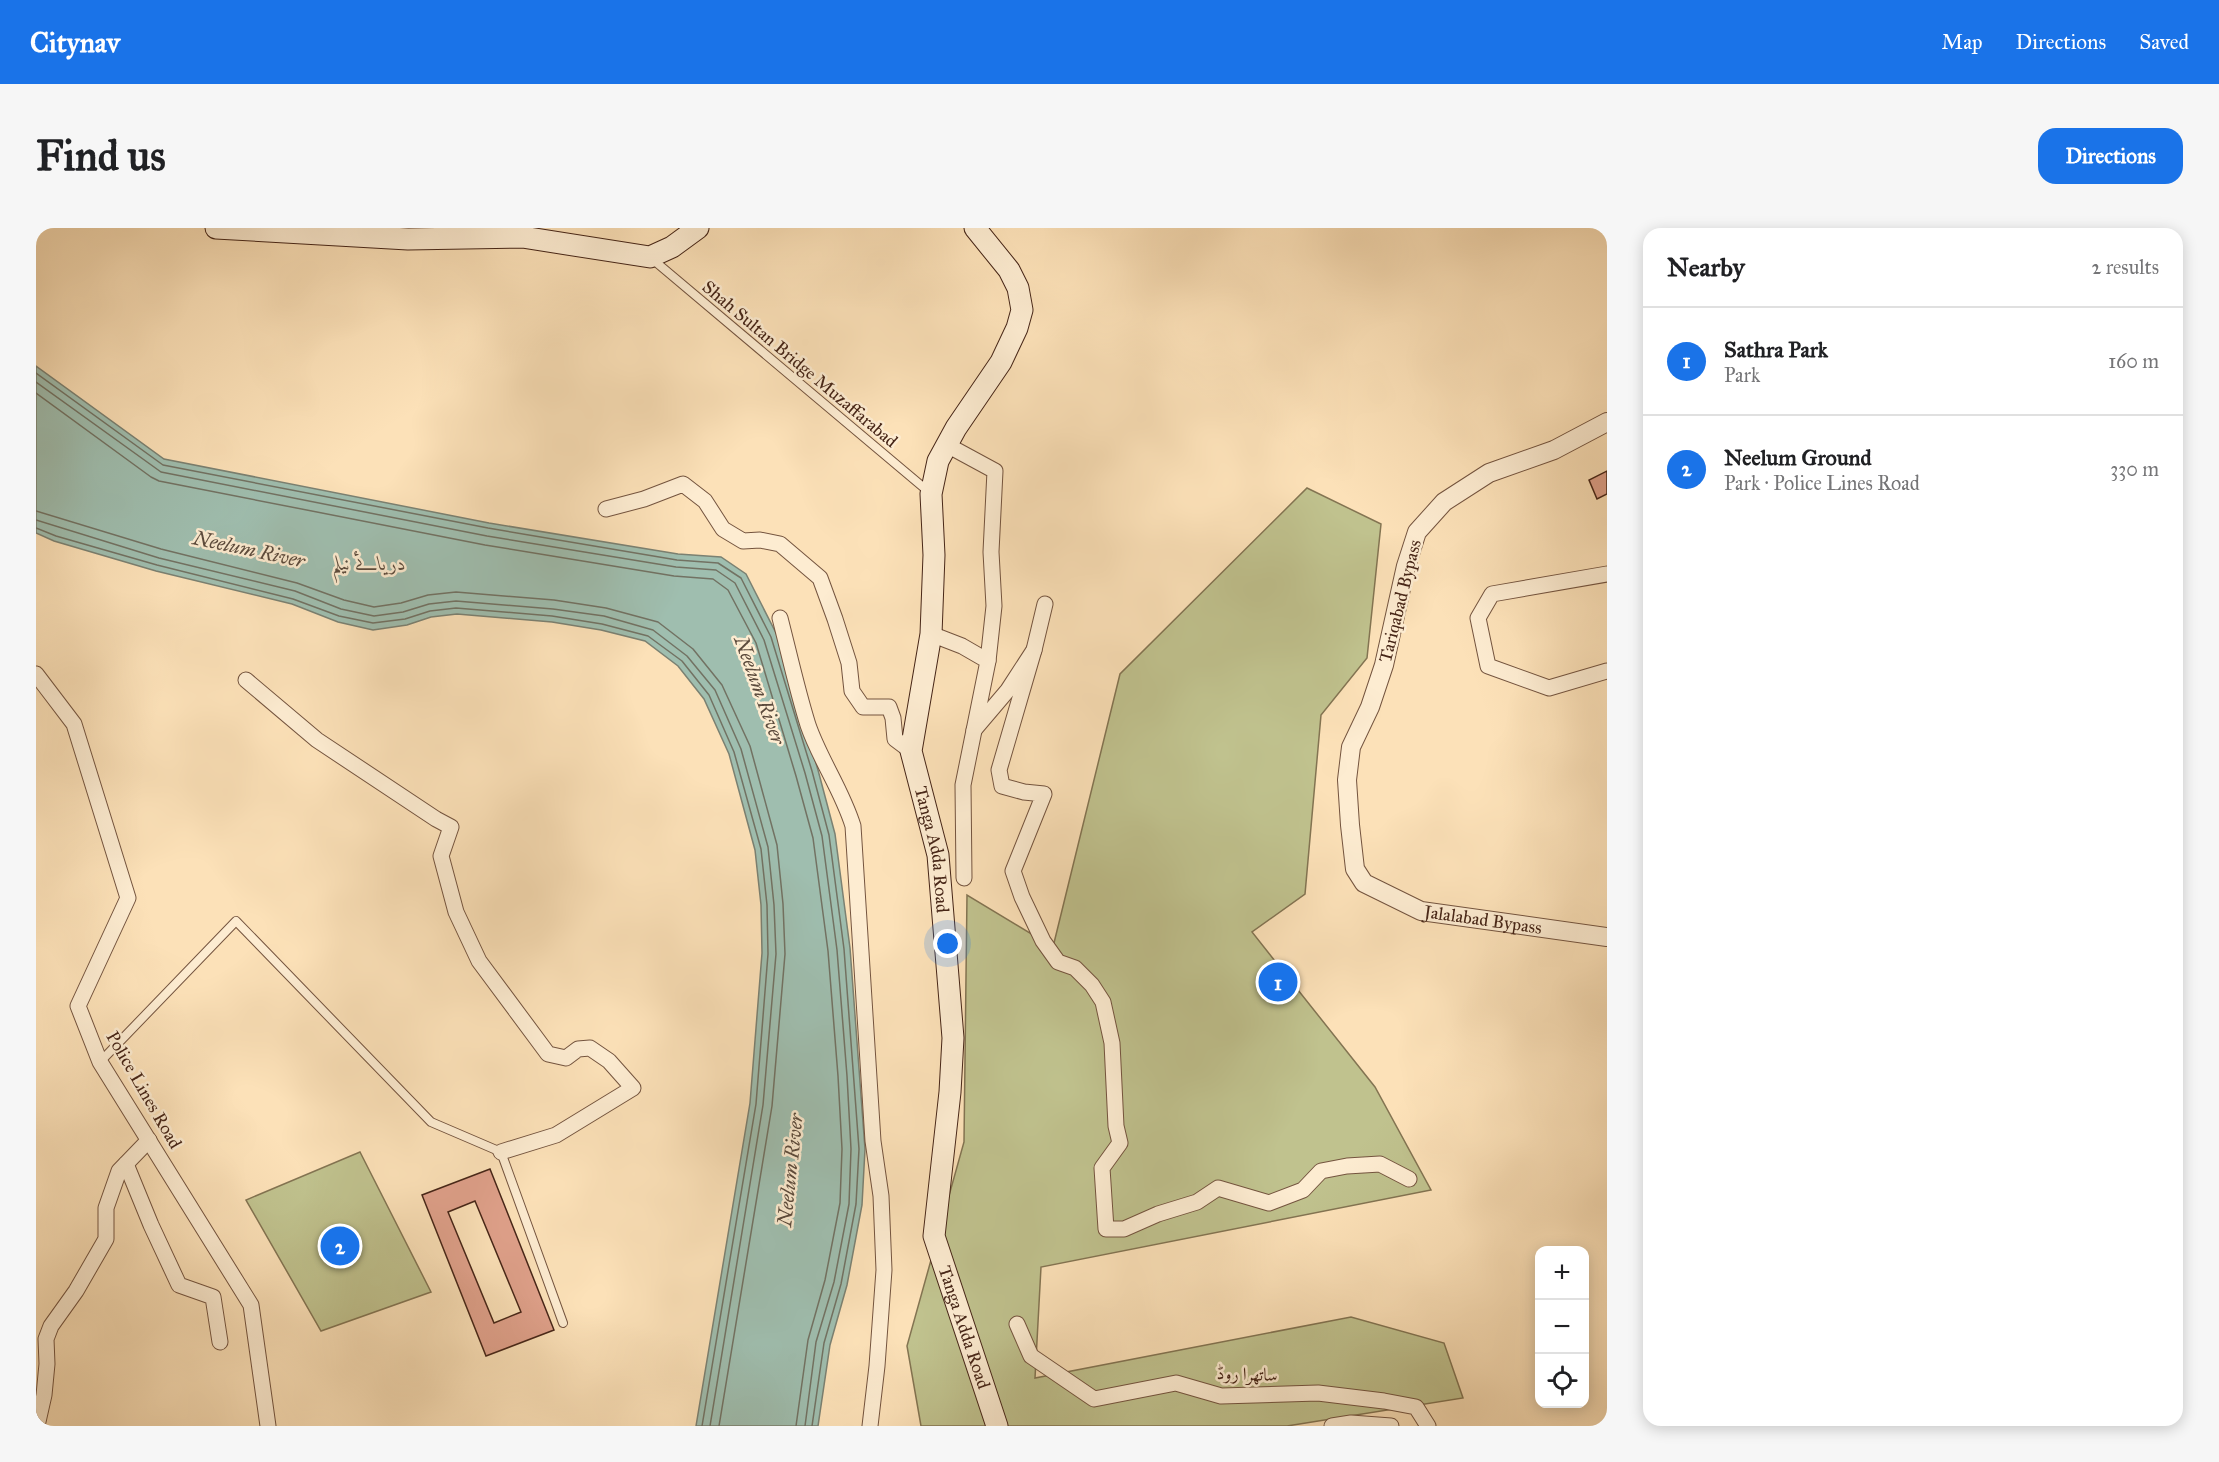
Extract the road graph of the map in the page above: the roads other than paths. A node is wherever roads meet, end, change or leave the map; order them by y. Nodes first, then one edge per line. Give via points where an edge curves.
1 (216, 228) edge
2 (698, 228) edge
3 (975, 228) edge
4 (650, 257) junction
5 (1607, 422) edge
6 (946, 445) junction
7 (931, 494) junction
8 (606, 509) dead end
9 (1607, 574) edge
10 (1045, 604) dead end
11 (780, 618) dead end
12 (931, 634) junction
13 (1034, 650) junction
14 (988, 661) junction
15 (1607, 671) edge
16 (36, 674) edge
17 (246, 680) dead end
18 (972, 732) junction
19 (911, 751) junction
20 (964, 878) dead end
21 (1364, 883) joint
22 (1607, 937) edge
23 (100, 1062) junction
24 (149, 1140) junction
25 (501, 1152) junction
26 (126, 1164) junction
27 (1409, 1179) dead end
28 (563, 1323) dead end
29 (1017, 1324) dead end
30 (220, 1342) dead end
31 (38, 1426) edge
32 (268, 1426) edge
33 (870, 1426) edge
34 (997, 1426) edge
35 (1332, 1426) edge
36 (1391, 1426) edge
37 (1428, 1426) edge

1 - 4 main road via 408,239 522,237
2 - 4 main road
3 - 6 main road, Tanga Adda Road via 1009,270 1022,310 1000,362
4 - 7 lane, Shah Sultan Bridge Muzaffarabad
5 - 21 street, Tariqabad Bypass via 1554,450 1489,473 1444,502 1417,532 1384,665 1352,747 1347,780 1355,869
6 - 7 main road, Tanga Adda Road
6 - 14 street via 996,471 991,552 994,606
7 - 12 main road, Tanga Adda Road
8 - 19 street via 683,484 705,501 723,529 743,541 780,544 820,578 849,663 852,691 863,707 889,707 895,740
9 - 15 street via 1492,594 1478,618 1488,666 1549,688
10 - 13 street
11 - 33 street via 808,725 853,826 884,1270
12 - 14 street
12 - 19 main road, Tanga Adda Road
13 - 18 street via 1008,690
13 - 27 street via 999,770 1002,786 1044,794 1013,871 1043,941 1059,963 1075,968 1092,985 1103,1002 1112,1043 1120,1143 1102,1168 1106,1229 1124,1229 1197,1202 1218,1188 1269,1203 1304,1190 1321,1171 1347,1166 1380,1164
14 - 18 street
16 - 23 street, Police Lines Road via 74,724 128,898 78,1006
17 - 25 street via 317,740 451,826 441,856 456,912 480,961 548,1054 566,1058 578,1049 590,1048 609,1061 633,1088 556,1135
18 - 20 street via 963,785
19 - 34 main road, Tanga Adda Road via 938,855 953,1038 934,1236
21 - 22 street, Jalalabad Bypass via 1420,911
23 - 24 street, Police Lines Road
23 - 25 lane via 236,921 431,1122
24 - 26 street
24 - 32 street, Police Lines Road via 251,1305
25 - 28 lane
26 - 30 street via 179,1285 213,1297
26 - 31 street via 119,1172 106,1208 106,1239 46,1339 47,1364
29 - 37 street, ساتھرا روڈ via 1031,1356 1094,1400 1176,1383 1221,1396 1318,1393 1416,1407
35 - 36 street

